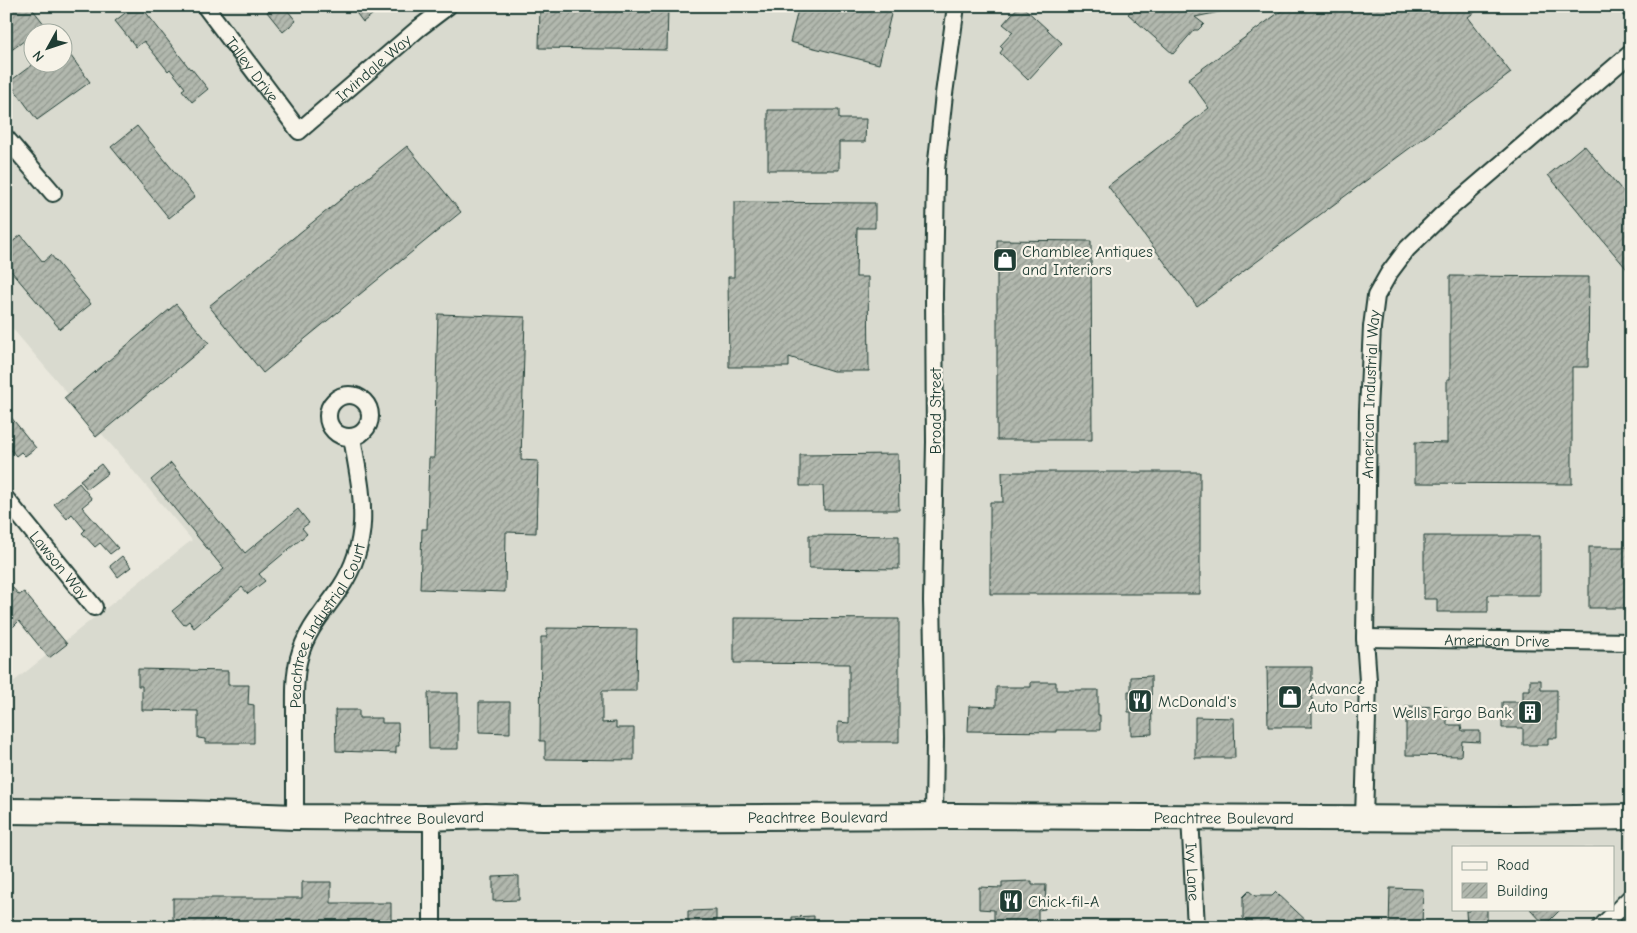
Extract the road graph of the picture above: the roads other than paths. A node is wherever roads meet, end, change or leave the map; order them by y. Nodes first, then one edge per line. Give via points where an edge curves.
1 (205, 6) edge
2 (448, 6) edge
3 (956, 6) edge
4 (1630, 6) edge
5 (1631, 10) edge
6 (1631, 53) edge
7 (299, 131) joint
8 (6, 138) edge
9 (53, 193) dead end
10 (352, 437) dead end
11 (6, 499) edge
12 (94, 607) dead end
13 (1365, 638) junction
14 (1631, 642) edge
15 (6, 811) edge
16 (295, 817) junction
17 (934, 817) junction
18 (1190, 817) junction
19 (1600, 817) junction
20 (1631, 817) edge
21 (432, 818) junction
22 (1364, 818) junction
23 (1631, 828) edge
24 (1631, 897) edge
25 (432, 927) edge
26 (1196, 927) edge
27 (1601, 927) edge

1 - 7 street, Talley Drive
2 - 7 street, Irvindale Way
3 - 17 street, Broad Street via 936,170 932,601
4 - 5 street
6 - 13 street, American Industrial Way via 1443,214 1407,249 1376,296 1368,411
8 - 9 street
10 - 16 street, Peachtree Industrial Court via 363,508 361,536 347,576 314,624 298,660
11 - 12 street, Lawson Way
13 - 14 street, American Drive
13 - 22 street, American Industrial Way via 1368,681
15 - 16 highway, Peachtree Boulevard
16 - 21 highway, Peachtree Boulevard
17 - 18 highway, Peachtree Boulevard
17 - 21 highway, Peachtree Boulevard
18 - 22 highway, Peachtree Boulevard
18 - 26 street, Ivy Lane
19 - 20 highway, Peachtree Boulevard
19 - 22 highway, Peachtree Boulevard
19 - 23 highway via 1620,821
21 - 25 street
24 - 27 street

